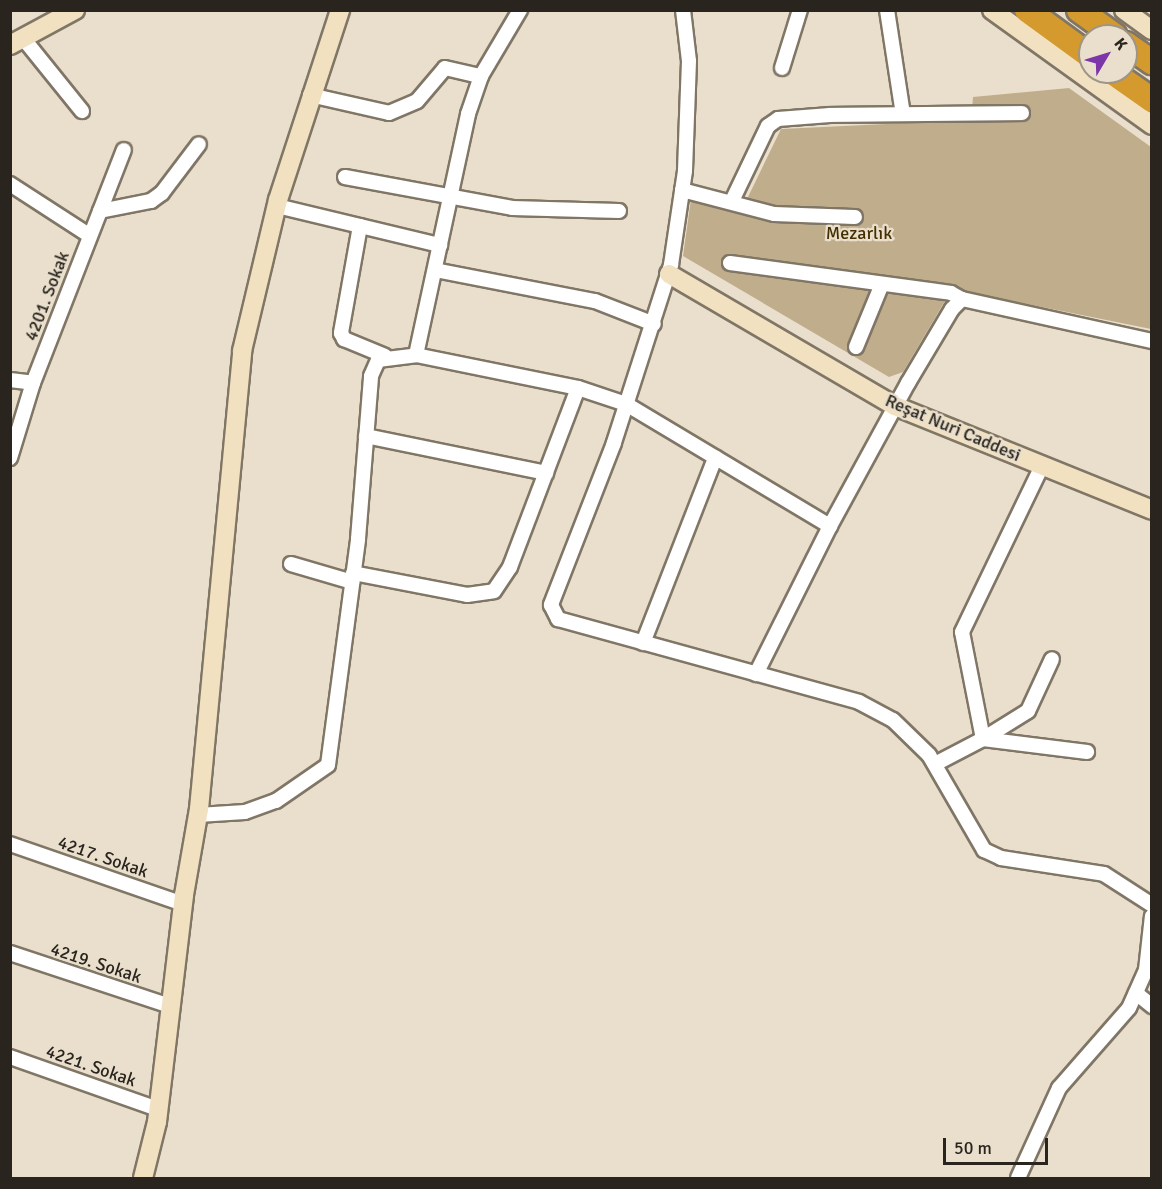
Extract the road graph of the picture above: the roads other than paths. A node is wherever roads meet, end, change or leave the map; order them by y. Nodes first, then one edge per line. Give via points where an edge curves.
1 (75, 10) edge
2 (340, 10) edge
3 (520, 10) edge
4 (683, 10) edge
5 (800, 10) edge
6 (887, 10) edge
7 (992, 10) edge
8 (1026, 10) edge
9 (1079, 10) edge
10 (1124, 10) edge
11 (1098, 24) edge
12 (1152, 30) edge
13 (17, 42) edge
14 (1078, 47) edge
15 (1138, 52) edge
16 (1152, 62) edge
17 (782, 68) dead end
18 (481, 76) junction
19 (1129, 84) edge
20 (310, 95) junction
21 (1152, 100) edge
22 (82, 111) dead end
23 (1022, 113) dead end
24 (903, 114) junction
25 (1152, 125) edge
26 (199, 144) dead end
27 (124, 150) dead end
28 (345, 177) dead end
29 (10, 184) edge
30 (682, 190) junction
31 (450, 198) junction
32 (732, 201) junction
33 (276, 206) junction
34 (619, 211) dead end
35 (100, 212) junction
36 (855, 217) dead end
37 (360, 226) junction
38 (90, 236) junction
39 (440, 245) junction
40 (730, 263) dead end
41 (435, 270) junction
42 (669, 274) junction
43 (882, 284) junction
44 (962, 299) junction
45 (654, 324) junction
46 (1152, 341) edge
47 (856, 347) dead end
48 (416, 355) junction
49 (385, 356) junction
50 (10, 380) edge
51 (33, 383) junction
52 (578, 388) junction
53 (626, 404) junction
54 (895, 406) junction
55 (366, 436) junction
56 (10, 458) edge
57 (716, 458) junction
58 (1042, 466) junction
59 (546, 473) junction
60 (1152, 510) edge
61 (830, 526) junction
62 (291, 564) dead end
63 (353, 578) junction
64 (643, 643) junction
65 (1052, 659) dead end
66 (756, 675) junction
67 (983, 739) junction
68 (1087, 752) dead end
69 (935, 764) junction
70 (198, 815) junction
71 (10, 844) edge
72 (183, 904) junction
73 (1152, 905) edge
74 (1152, 916) edge
75 (10, 953) edge
76 (1136, 993) junction
77 (170, 1006) junction
78 (1152, 1006) edge
79 (10, 1057) edge
80 (158, 1109) junction
81 (143, 1179) edge
82 (1018, 1179) edge

1 - 13 street
2 - 20 street
3 - 18 street
4 - 30 street via 689,61
5 - 17 street
6 - 24 street
7 - 25 street
8 - 14 highway
9 - 11 highway
10 - 12 street
13 - 22 street
15 - 16 highway
18 - 20 street via 444,68 417,101 389,113
18 - 31 street
19 - 21 highway
20 - 33 street
23 - 24 street
24 - 32 street via 778,119 768,126
26 - 35 street via 162,193 151,201
27 - 35 street, 4201. Sokak
28 - 31 street
29 - 38 street
30 - 32 street
30 - 42 street
31 - 34 street via 512,208
31 - 39 street
32 - 36 street via 774,214
33 - 37 street
33 - 70 street via 242,351 218,642
35 - 38 street, 4201. Sokak
37 - 39 street
37 - 49 street via 341,333 344,339
38 - 51 street, 4201. Sokak
39 - 41 street
40 - 43 street
41 - 45 street via 595,301
41 - 48 street
42 - 45 street
42 - 54 street, Reşat Nuri Caddesi
43 - 44 street via 951,293
43 - 47 street
44 - 46 street
44 - 54 street via 952,309
45 - 53 street
48 - 49 street
48 - 52 street
49 - 55 street via 378,360 371,376
50 - 51 street
51 - 56 street, 4201. Sokak
52 - 53 street
52 - 59 street
53 - 57 street
53 - 64 street via 551,605 558,619
54 - 58 street, Reşat Nuri Caddesi
54 - 61 street
55 - 59 street
55 - 63 street
57 - 61 street
57 - 64 street
58 - 60 street, Reşat Nuri Caddesi
58 - 67 street via 962,632
59 - 63 street via 510,567 494,591 467,595
61 - 66 street
62 - 63 street
63 - 70 street via 328,765 276,801 244,812
64 - 66 street
65 - 67 street via 1028,711
66 - 69 street via 860,702 893,720
67 - 68 street
67 - 69 street
69 - 73 street via 984,850 1001,858 1104,874
70 - 72 street
71 - 72 street, 4217. Sokak
72 - 77 street
74 - 76 street via 1146,970
75 - 77 street, 4219. Sokak
76 - 78 street
76 - 82 street via 1129,1008 1059,1088
77 - 80 street
79 - 80 street, 4221. Sokak
80 - 81 street

